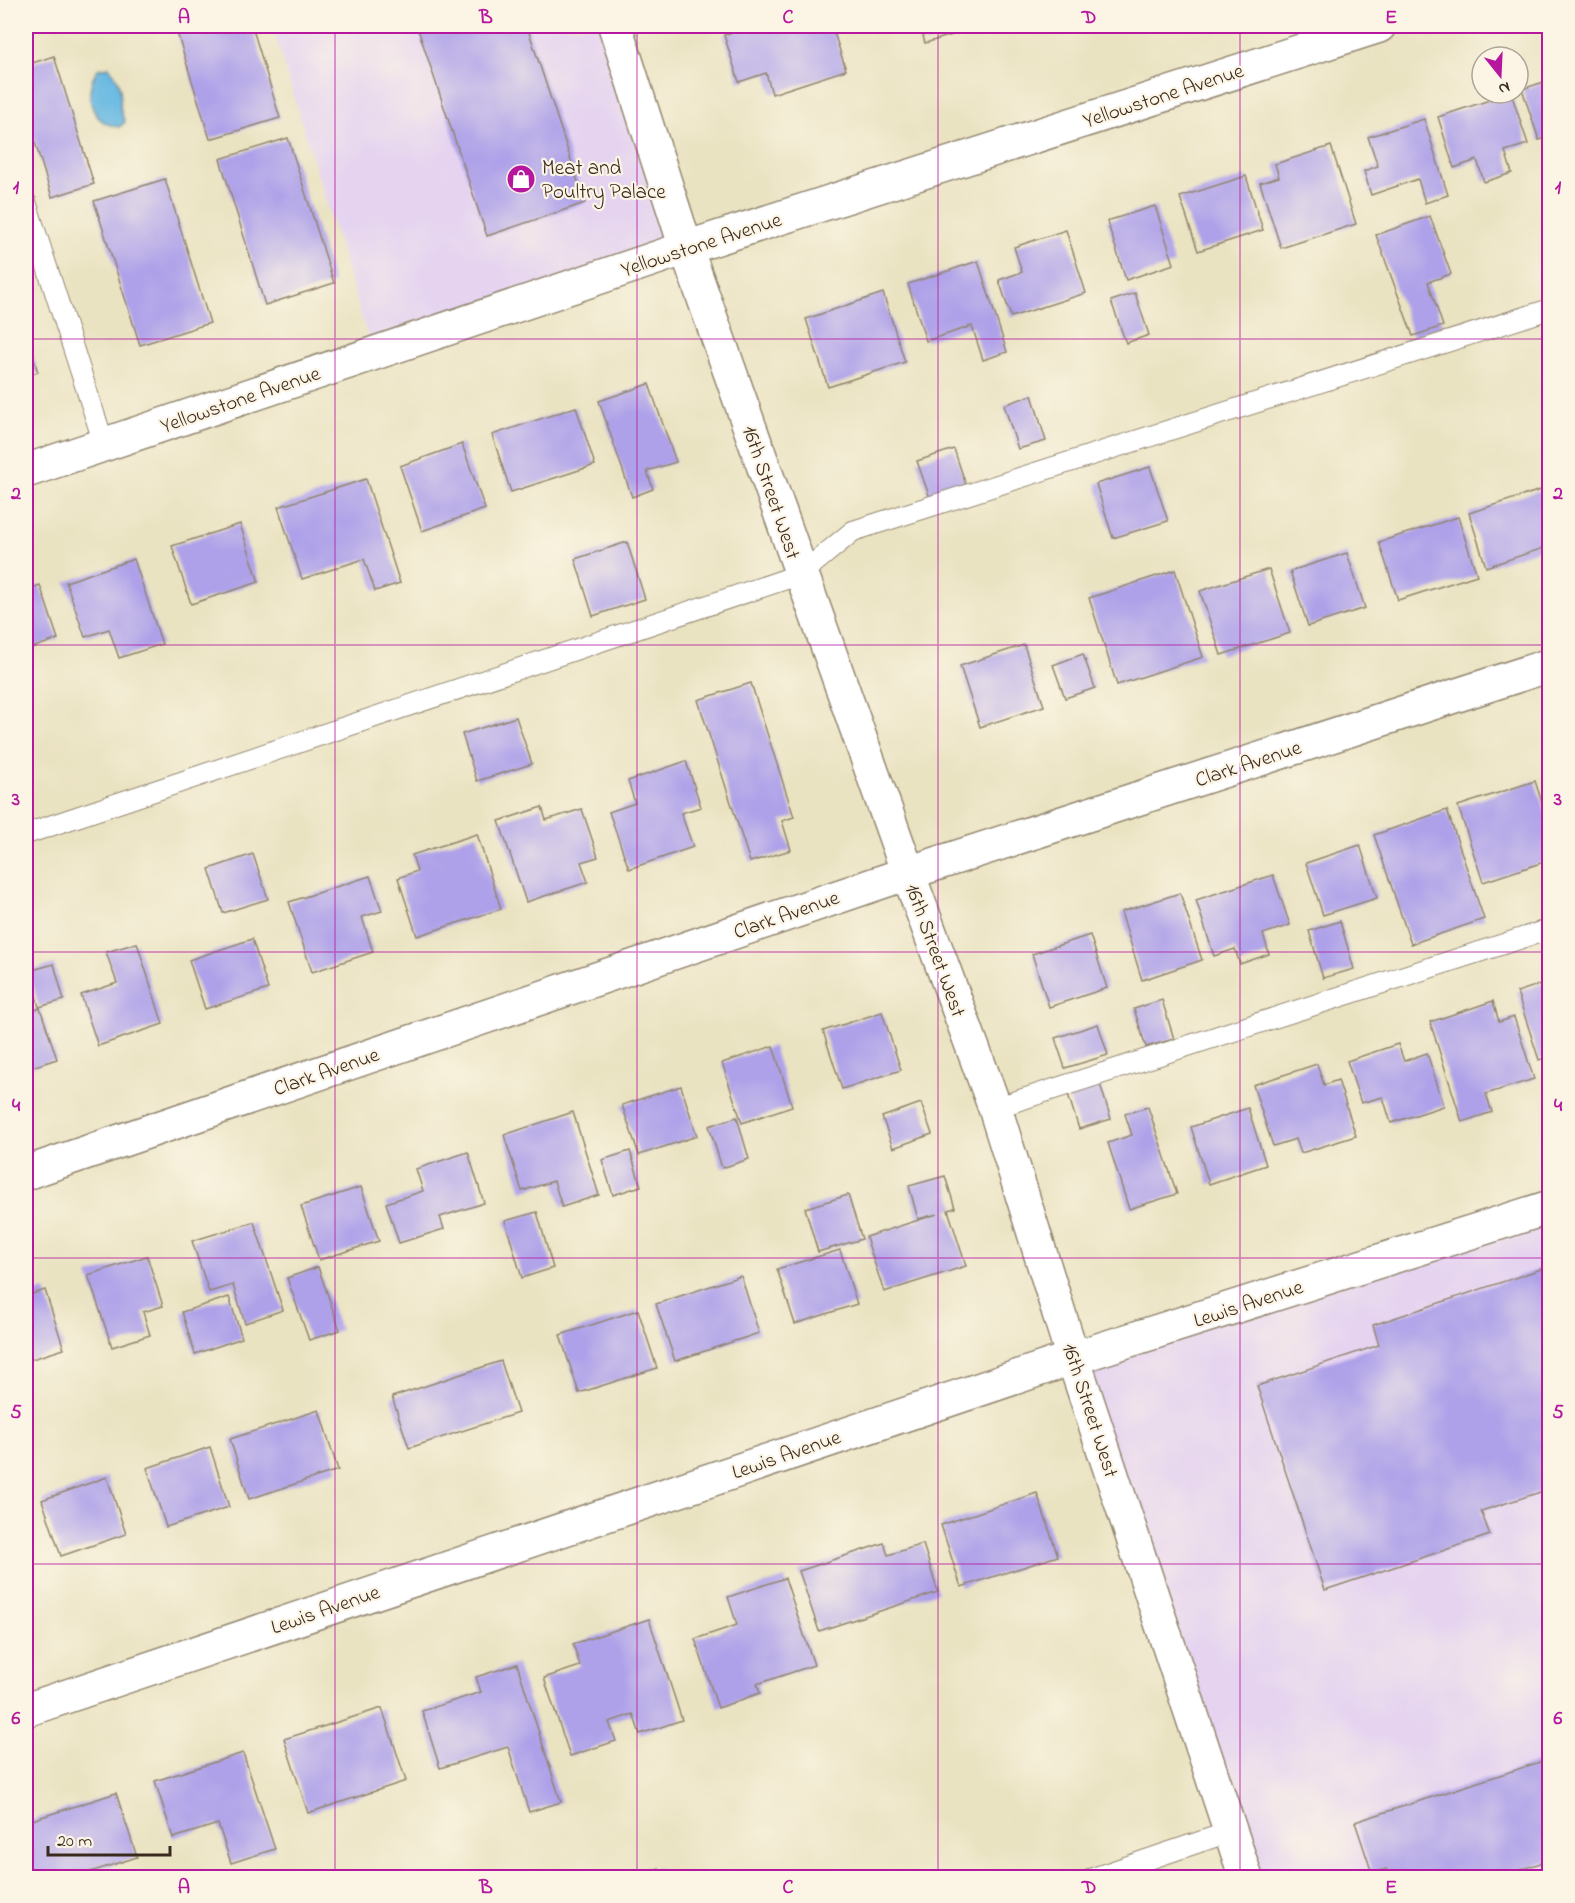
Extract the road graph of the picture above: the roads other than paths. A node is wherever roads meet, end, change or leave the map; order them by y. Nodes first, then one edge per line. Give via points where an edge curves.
1 (615, 26) edge
2 (1379, 26) edge
3 (26, 202) edge
4 (686, 248) junction
5 (1550, 309) edge
6 (104, 444) junction
7 (26, 471) edge
8 (801, 574) junction
9 (1550, 665) edge
10 (26, 834) edge
11 (908, 873) junction
12 (1550, 929) edge
13 (995, 1108) junction
14 (26, 1173) edge
15 (1550, 1208) edge
16 (1074, 1358) junction
17 (26, 1710) edge
18 (1232, 1831) junction
19 (1093, 1878) edge
20 (1246, 1878) edge

1 - 4 street, 16th Street West
2 - 4 street, Yellowstone Avenue
3 - 6 lane
4 - 6 street, Yellowstone Avenue
4 - 8 street, 16th Street West
5 - 8 lane via 853,531
6 - 7 street, Yellowstone Avenue
8 - 10 lane
8 - 11 street, 16th Street West
9 - 11 street, Clark Avenue
11 - 13 street, 16th Street West
11 - 14 street, Clark Avenue
12 - 13 lane
13 - 16 street, 16th Street West
15 - 16 street, Lewis Avenue
16 - 17 street, Lewis Avenue
16 - 18 street, 16th Street West
18 - 19 lane
18 - 20 street, 16th Street West

